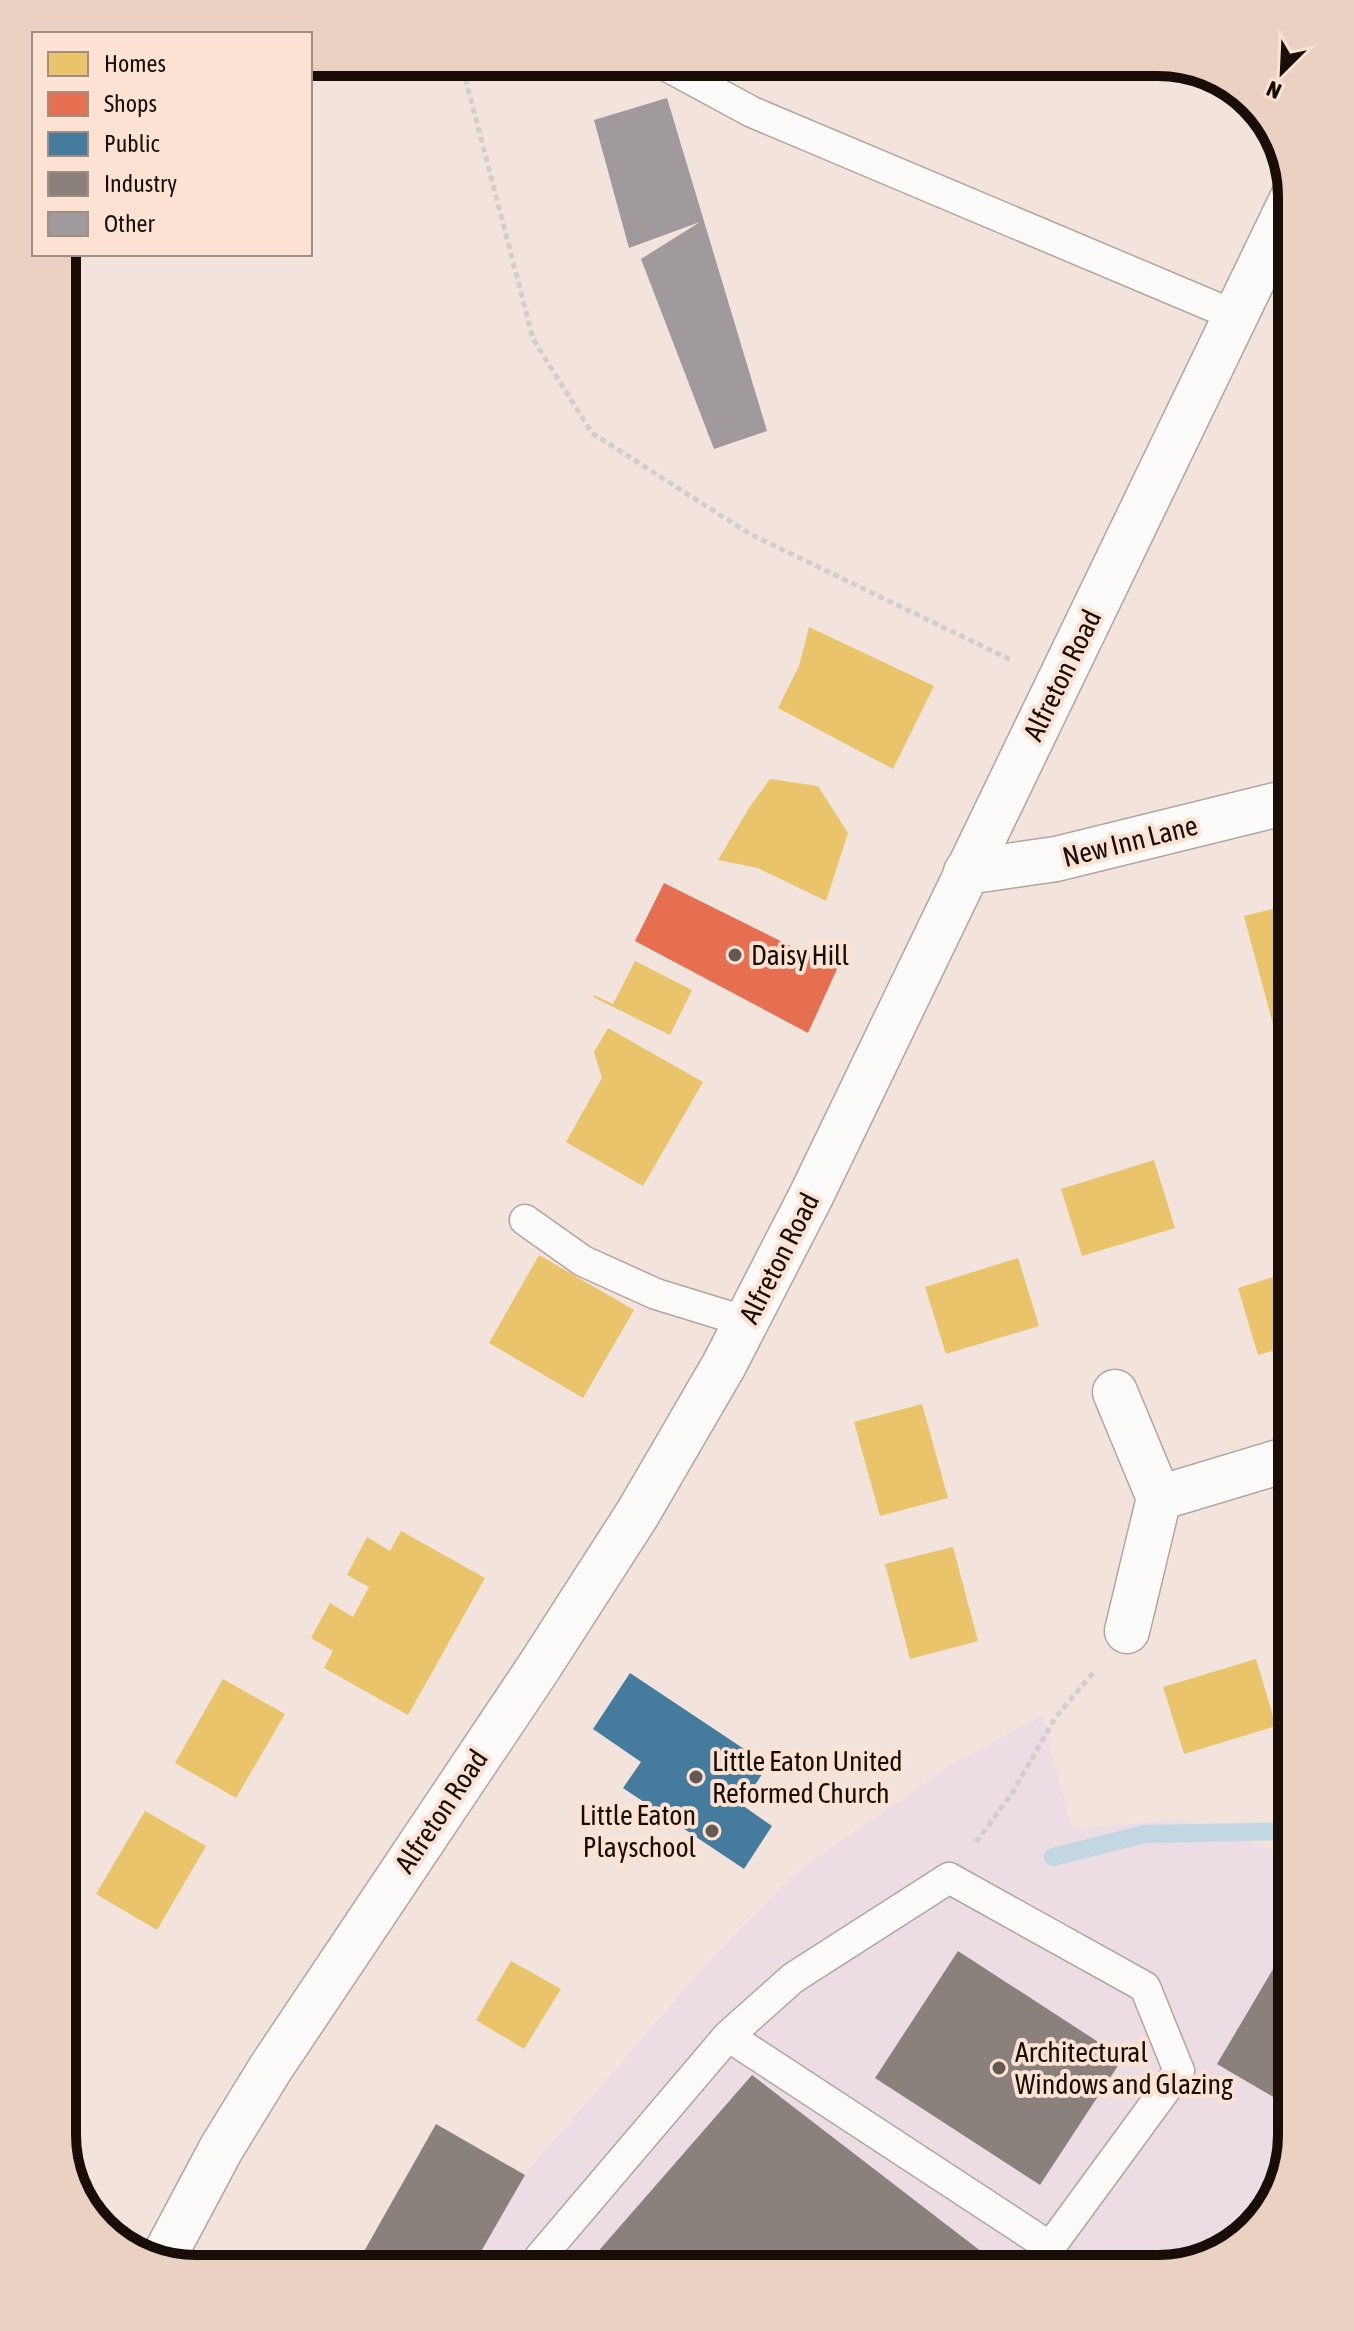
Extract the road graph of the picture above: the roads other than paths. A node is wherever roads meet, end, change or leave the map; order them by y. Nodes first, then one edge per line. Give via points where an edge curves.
1 (686, 76) edge
2 (1278, 228) edge
3 (1236, 316) junction
4 (1278, 804) edge
5 (966, 872) junction
6 (525, 1220) dead end
7 (747, 1322) junction
8 (1115, 1392) dead end
9 (1278, 1462) edge
10 (1159, 1498) junction
11 (1127, 1631) road end
12 (728, 2036) junction
13 (167, 2251) edge
14 (542, 2255) edge

1 - 3 lane via 752,112
2 - 3 main road, Alfreton Road
3 - 5 main road, Alfreton Road
4 - 5 main road, New Inn Lane via 1056,859
5 - 7 main road, Alfreton Road
6 - 7 lane via 583,1261 656,1294
7 - 13 main road, Alfreton Road via 638,1513 270,2069
8 - 10 main road
9 - 10 main road
10 - 11 main road
12 - 12 lane via 793,1978 949,1878 1145,1987 1179,2071 1050,2247
12 - 14 lane

